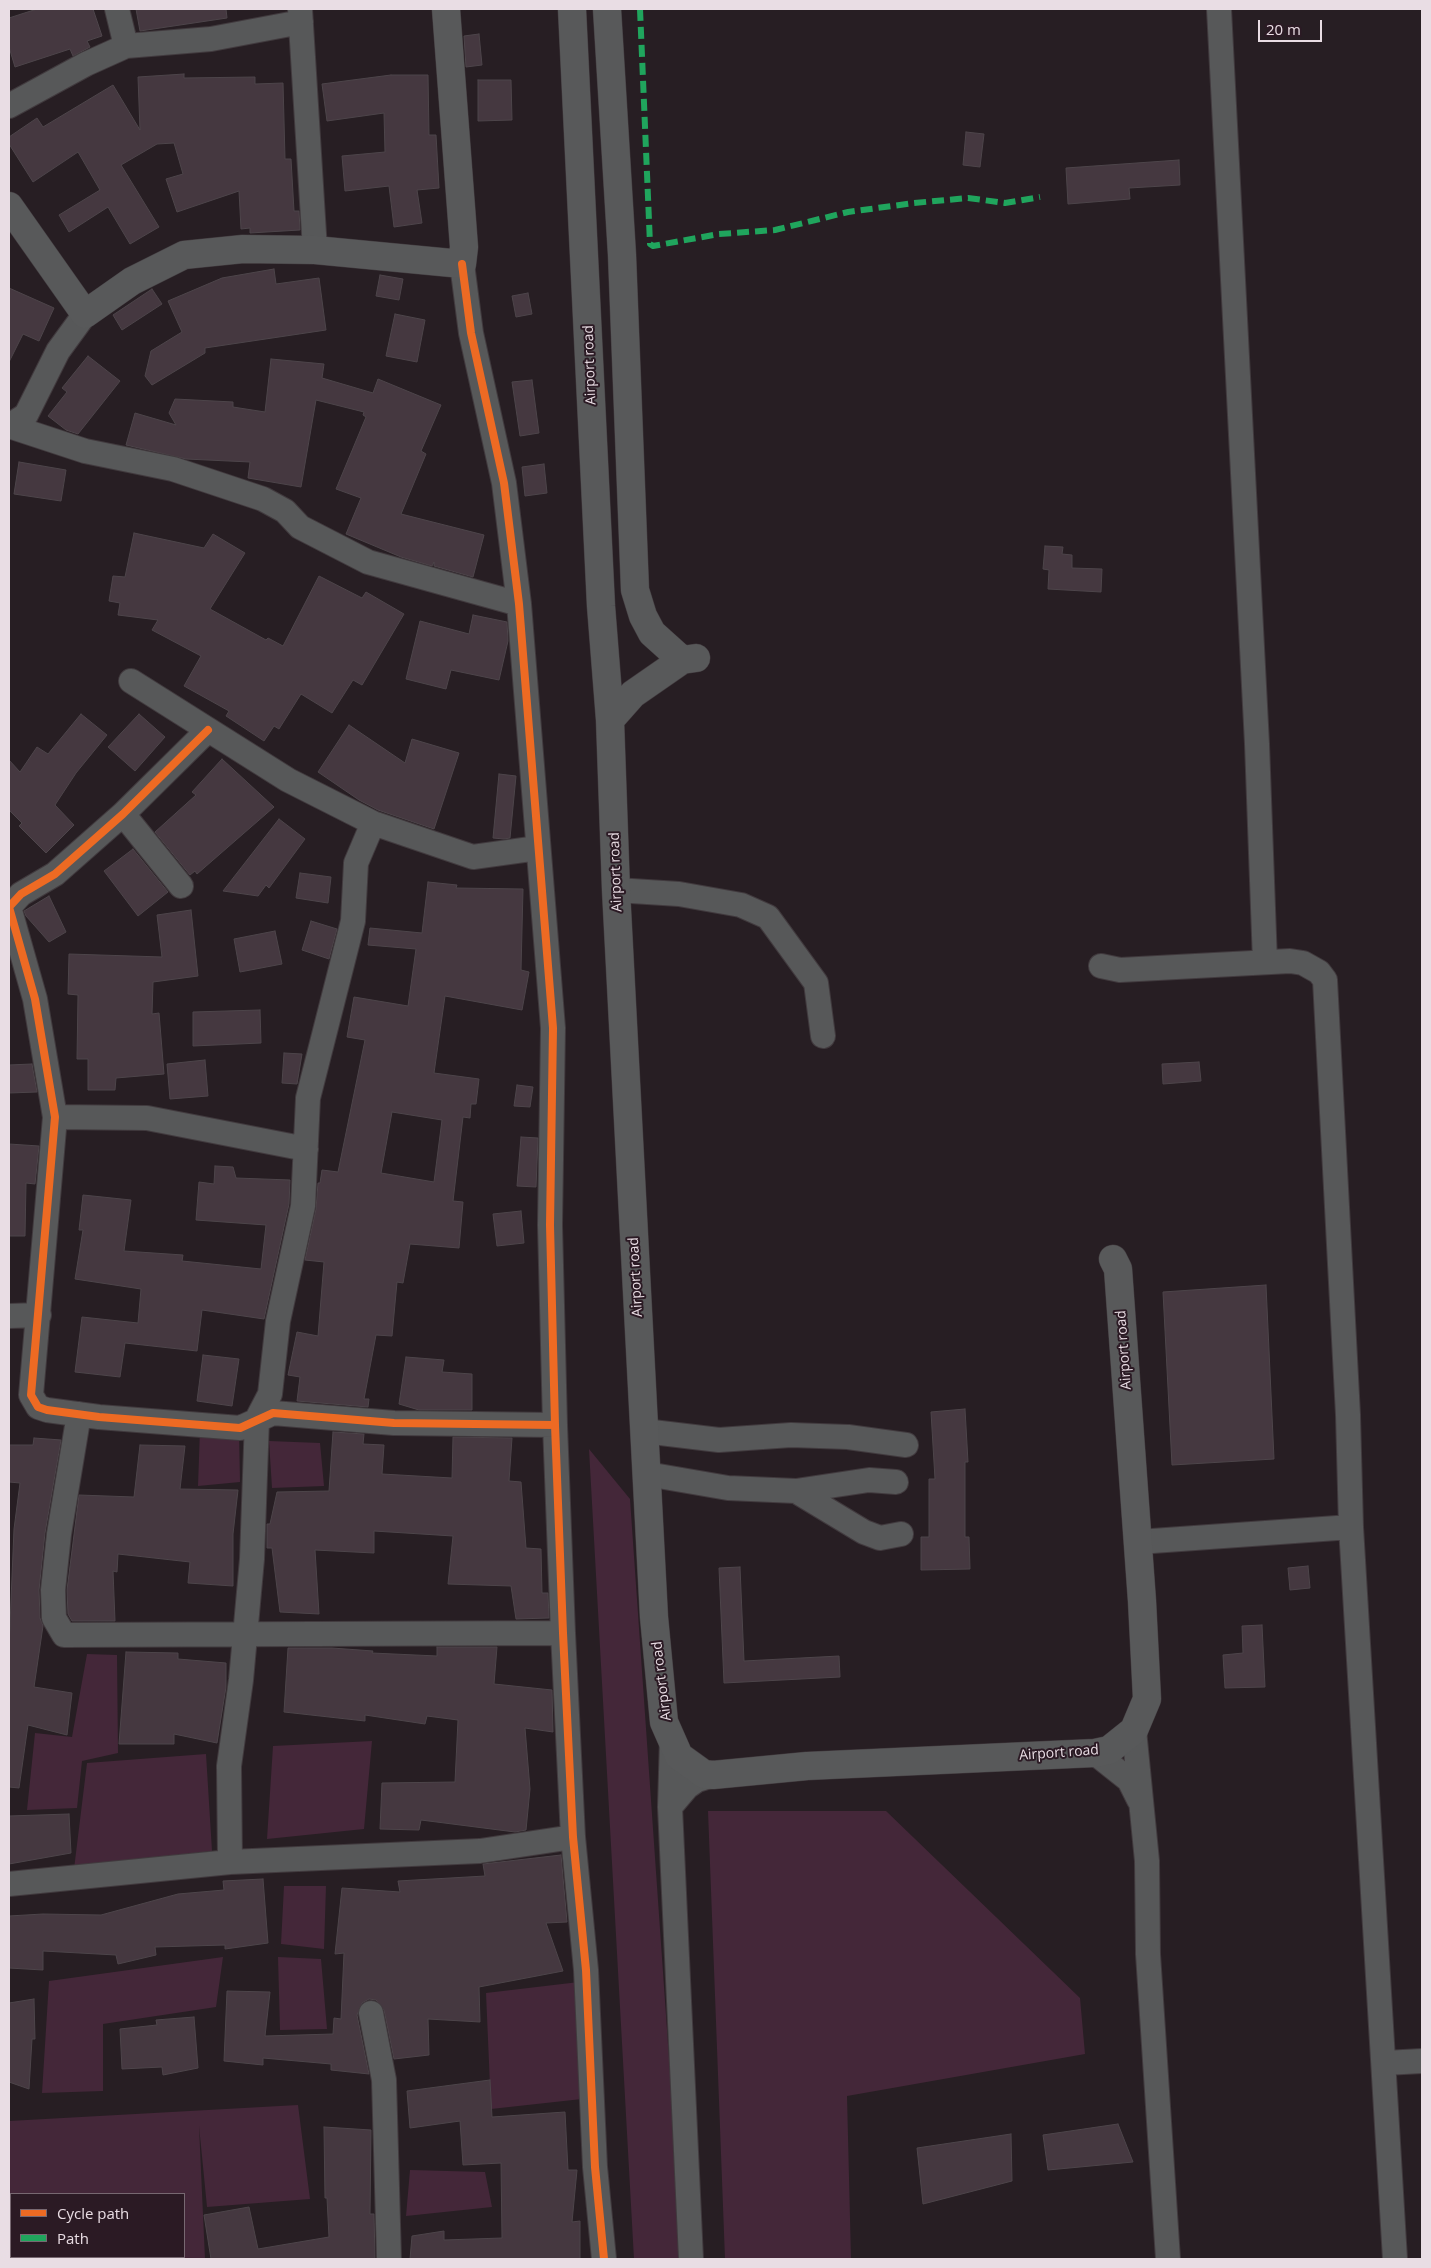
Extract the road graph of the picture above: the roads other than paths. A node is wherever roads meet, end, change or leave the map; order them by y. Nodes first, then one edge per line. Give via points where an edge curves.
1 (118, 9) edge
2 (446, 9) edge
3 (572, 9) edge
4 (607, 9) edge
5 (1219, 9) edge
6 (300, 15) edge
7 (126, 46) junction
8 (9, 106) edge
9 (614, 148) junction
10 (581, 149) junction
11 (9, 206) edge
12 (315, 250) junction
13 (462, 264) junction
14 (85, 314) junction
15 (9, 426) edge
16 (519, 604) junction
17 (131, 681) dead end
18 (610, 720) junction
19 (208, 730) junction
20 (123, 814) junction
21 (373, 823) junction
22 (538, 848) junction
23 (181, 886) dead end
24 (616, 890) junction
25 (16, 962) edge
26 (1265, 962) junction
27 (1101, 966) dead end
28 (823, 1036) dead end
29 (55, 1117) junction
30 (306, 1149) junction
31 (1114, 1259) dead end
32 (39, 1315) junction
33 (9, 1316) edge
34 (79, 1414) junction
35 (257, 1419) junction
36 (555, 1425) junction
37 (644, 1431) junction
38 (906, 1445) dead end
39 (647, 1474) junction
40 (896, 1482) dead end
41 (796, 1491) junction
42 (1351, 1527) junction
43 (901, 1534) dead end
44 (1138, 1542) junction
45 (244, 1633) junction
46 (563, 1633) junction
47 (1134, 1730) junction
48 (672, 1738) junction
49 (1095, 1753) junction
50 (713, 1775) junction
51 (670, 1807) junction
52 (573, 1837) junction
53 (1147, 1861) junction
54 (230, 1862) junction
55 (9, 1884) edge
56 (372, 2013) dead end
57 (1422, 2060) edge
58 (1385, 2063) junction
59 (389, 2259) edge
60 (604, 2259) edge
61 (691, 2259) edge
62 (1168, 2259) edge
63 (1395, 2259) edge

1 - 7 street
2 - 13 main road via 464,247
3 - 10 main road, Airport road
4 - 9 main road
5 - 26 street via 1257,744
6 - 7 street via 211,39
6 - 12 street
7 - 8 street
9 - 10 main road
9 - 18 main road via 622,255 635,590 652,633 689,659 632,694
10 - 18 main road, Airport road via 601,606
11 - 14 main road
12 - 13 main road
12 - 14 main road via 243,248 184,255 132,280
13 - 16 street via 471,333 504,483
14 - 15 street via 58,351 26,414
15 - 16 street via 85,451 174,469 263,499 285,511 300,527 368,562
16 - 22 street
17 - 19 street
18 - 24 main road, Airport road
19 - 20 street
19 - 21 street via 288,780
20 - 23 street
20 - 25 street via 55,874 21,894 9,907
21 - 22 street via 473,857
21 - 30 street via 356,863 353,921 308,1098
22 - 36 street via 553,1028 550,1224
24 - 28 street via 679,894 741,905 768,917 816,983
24 - 37 main road, Airport road
25 - 29 street via 35,999
26 - 27 street via 1120,970
26 - 42 street via 1303,963 1319,972 1325,980
29 - 30 street via 147,1118
29 - 32 street
30 - 35 street via 303,1206 278,1321 270,1394
31 - 44 main road, Airport road via 1118,1269
32 - 33 street
32 - 34 street via 31,1395 38,1407
34 - 35 street via 240,1428
34 - 45 street via 59,1534 54,1590 54,1618 64,1635
35 - 36 street via 273,1413 394,1423
35 - 45 street via 252,1559
36 - 46 street
37 - 38 street via 719,1440 791,1435 848,1437
37 - 39 main road, Airport road
39 - 41 street via 728,1488
39 - 48 main road, Airport road via 664,1722
40 - 41 street via 868,1480
41 - 43 street via 864,1532 880,1538
42 - 44 street
42 - 58 street
44 - 47 main road, Airport road via 1147,1699
45 - 46 street
45 - 54 street via 229,1766
46 - 52 street
47 - 49 main road, Airport road via 1109,1750
47 - 53 street
48 - 50 main road, Airport road via 679,1756 704,1774
48 - 51 street
49 - 50 main road, Airport road via 807,1766
49 - 53 street via 1129,1780 1140,1800
50 - 51 street via 687,1787
51 - 61 street
52 - 54 street via 480,1851
52 - 60 street via 586,1970 595,2167
53 - 62 street via 1148,1954
54 - 55 street
56 - 59 street via 384,2080
57 - 58 street
58 - 63 street

